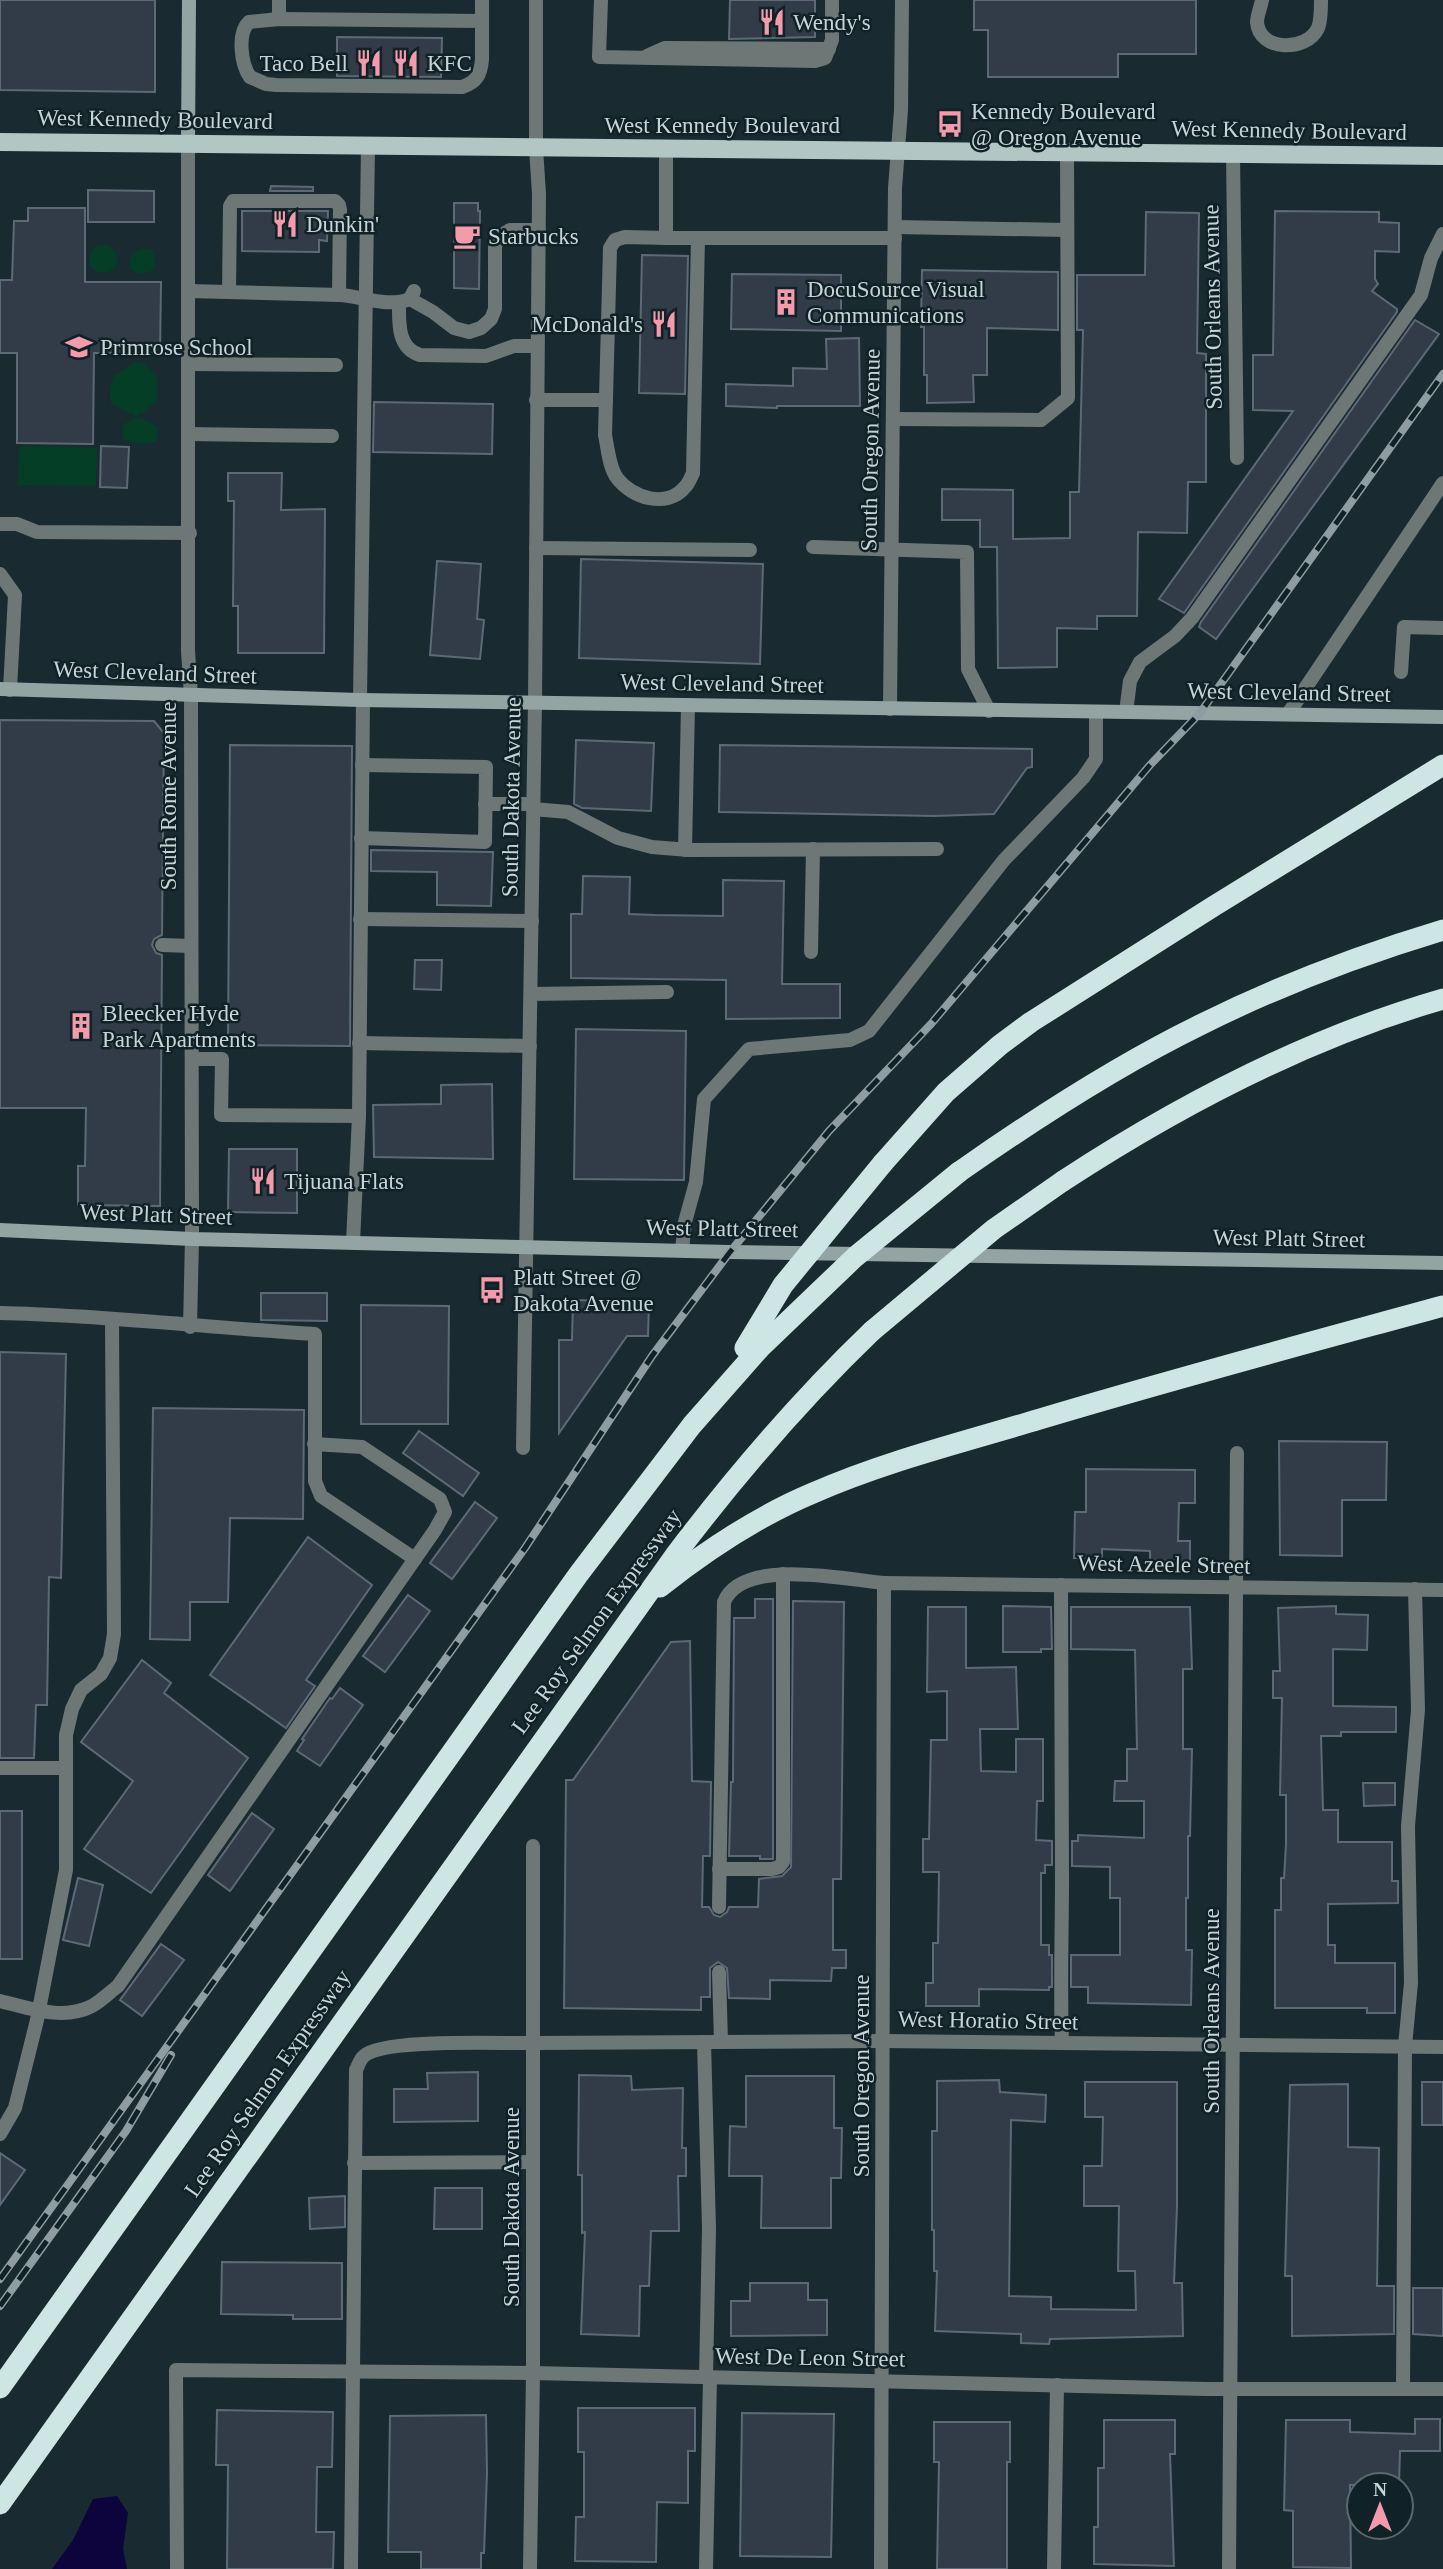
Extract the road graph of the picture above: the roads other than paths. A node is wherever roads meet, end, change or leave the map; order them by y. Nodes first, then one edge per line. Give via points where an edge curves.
1 (189, 0) edge
2 (279, 0) edge
3 (482, 0) edge
4 (537, 0) edge
5 (601, 0) edge
6 (832, 0) edge
7 (902, 0) edge
8 (1262, 0) edge
9 (1321, 0) edge
10 (279, 19) junction
11 (482, 21) junction
12 (0, 142) edge
13 (188, 144) junction
14 (368, 145) junction
15 (537, 148) junction
16 (666, 149) junction
17 (898, 150) junction
18 (1067, 152) junction
19 (1234, 155) junction
20 (1443, 156) edge
21 (539, 230) junction
22 (1067, 230) junction
23 (895, 233) junction
24 (1443, 234) edge
25 (666, 238) junction
26 (698, 238) junction
27 (189, 291) junction
28 (229, 292) junction
29 (339, 295) junction
30 (408, 297) junction
31 (367, 301) junction
32 (537, 346) junction
33 (189, 364) junction
34 (336, 365) dead end
35 (537, 400) junction
36 (606, 400) junction
37 (893, 419) junction
38 (189, 434) junction
39 (332, 436) dead end
40 (1237, 458) dead end
41 (1443, 483) edge
42 (0, 524) edge
43 (190, 533) junction
44 (813, 547) dead end
45 (536, 548) junction
46 (892, 549) junction
47 (750, 550) dead end
48 (0, 574) edge
49 (1443, 628) edge
50 (1401, 672) dead end
51 (5, 690) edge
52 (191, 696) junction
53 (361, 700) junction
54 (535, 702) junction
55 (688, 705) junction
56 (890, 709) junction
57 (989, 711) junction
58 (1096, 712) junction
59 (1126, 712) junction
60 (1288, 714) junction
61 (1443, 717) edge
62 (362, 765) junction
63 (1443, 765) edge
64 (485, 804) junction
65 (533, 807) junction
66 (361, 838) junction
67 (813, 849) junction
68 (937, 849) dead end
69 (685, 850) junction
70 (360, 919) junction
71 (532, 921) junction
72 (1443, 930) edge
73 (162, 944) dead end
74 (191, 946) junction
75 (811, 952) dead end
76 (667, 992) dead end
77 (531, 993) junction
78 (1443, 999) edge
79 (359, 1043) junction
80 (530, 1046) junction
81 (192, 1059) junction
82 (359, 1116) junction
83 (0, 1230) edge
84 (192, 1239) junction
85 (353, 1242) junction
86 (528, 1245) junction
87 (682, 1250) junction
88 (1443, 1263) edge
89 (1443, 1306) edge
90 (0, 1313) edge
91 (112, 1320) junction
92 (190, 1326) junction
93 (752, 1349) junction
94 (314, 1444) junction
95 (523, 1448) dead end
96 (1237, 1454) dead end
97 (415, 1559) junction
98 (783, 1574) junction
99 (884, 1583) junction
100 (1062, 1585) junction
101 (1237, 1587) junction
102 (1415, 1589) junction
103 (1443, 1590) edge
104 (642, 1602) junction
105 (0, 1768) edge
106 (66, 1768) junction
107 (533, 1846) dead end
108 (719, 1870) junction
109 (719, 1907) dead end
110 (719, 1972) dead end
111 (0, 2001) edge
112 (39, 2010) junction
113 (884, 2041) junction
114 (704, 2042) junction
115 (721, 2042) junction
116 (533, 2043) junction
117 (1062, 2043) junction
118 (1234, 2045) junction
119 (1405, 2046) junction
120 (1443, 2046) edge
121 (0, 2134) edge
122 (533, 2162) junction
123 (354, 2163) junction
124 (351, 2371) junction
125 (533, 2373) junction
126 (708, 2378) junction
127 (883, 2382) junction
128 (1057, 2385) junction
129 (0, 2388) edge
130 (1230, 2388) junction
131 (1403, 2389) junction
132 (1443, 2389) edge
133 (0, 2504) edge
134 (177, 2569) edge
135 (351, 2569) edge
136 (530, 2569) edge
137 (706, 2569) edge
138 (881, 2569) edge
139 (1054, 2569) edge
140 (1229, 2569) edge

1 - 13 main road
2 - 10 street
3 - 11 street
4 - 15 street, South Dakota Avenue
5 - 6 street via 599,57 815,61 825,58 830,49
7 - 17 street, South Oregon Avenue
8 - 9 street via 1257,23 1263,37 1295,46 1318,28
10 - 11 street
10 - 11 street via 249,22 243,30 246,72 266,84 470,85 479,76
12 - 13 main road, West Kennedy Boulevard
13 - 14 main road, West Kennedy Boulevard
13 - 27 street, South Rome Avenue
14 - 15 main road, West Kennedy Boulevard
14 - 31 street
15 - 16 main road, West Kennedy Boulevard
15 - 21 street, South Dakota Avenue
16 - 17 main road, West Kennedy Boulevard
16 - 25 street
17 - 18 main road, West Kennedy Boulevard
17 - 23 street, South Oregon Avenue
18 - 19 main road, West Kennedy Boulevard
18 - 22 street
19 - 20 main road, West Kennedy Boulevard
19 - 40 street, South Orleans Avenue
21 - 30 street via 510,230 498,237 495,309 481,328 469,332 454,328
21 - 32 street, South Dakota Avenue
22 - 23 street
22 - 37 street via 1068,398 1041,420
23 - 26 street
23 - 37 street, South Oregon Avenue
24 - 59 street via 1421,295 1192,618 1140,662 1130,681
25 - 26 street
25 - 36 street via 625,237 610,248
26 - 36 street via 694,473 685,488 656,499 643,497 617,478 605,435
27 - 28 street
27 - 33 street, South Rome Avenue
28 - 29 street
28 - 29 street via 233,201 335,201 340,205
29 - 31 street
30 - 31 street
30 - 32 street via 403,340 413,353 486,356 514,346
31 - 53 street
32 - 35 street, South Dakota Avenue
33 - 34 street
33 - 38 street, South Rome Avenue
35 - 36 street
35 - 45 street, South Dakota Avenue
37 - 46 street, South Oregon Avenue
38 - 39 street
38 - 43 street, South Rome Avenue
41 - 60 street
42 - 43 street via 17,524 37,532
43 - 52 street, South Rome Avenue
44 - 46 street
45 - 47 street
45 - 54 street, South Dakota Avenue
46 - 56 street, South Oregon Avenue
46 - 57 street via 967,552 968,669
48 - 51 street via 15,594
49 - 50 street via 1404,627
51 - 52 main road, West Cleveland Street
52 - 53 main road, West Cleveland Street
52 - 74 street, South Rome Avenue
53 - 54 main road, West Cleveland Street
53 - 62 street
54 - 55 main road, West Cleveland Street
54 - 65 street, South Dakota Avenue
55 - 56 main road, West Cleveland Street
55 - 69 street
56 - 57 main road, West Cleveland Street
57 - 58 main road, West Cleveland Street
58 - 59 main road, West Cleveland Street
58 - 87 street via 1096,759 1083,778 1004,860 869,1031 850,1040 749,1049 704,1099 696,1182
59 - 60 main road, West Cleveland Street
60 - 61 main road, West Cleveland Street
62 - 64 street via 486,767
62 - 66 street
63 - 93 highway, bridge via 1202,913 1000,1045 946,1092 783,1285
64 - 65 street
64 - 66 street via 485,842
65 - 69 street via 568,812 618,838
65 - 71 street, South Dakota Avenue
66 - 70 street
67 - 68 street
67 - 69 street
67 - 75 street
70 - 71 street
70 - 79 street
71 - 77 street, South Dakota Avenue
72 - 93 highway, Lee Roy Selmon Expressway, bridge via 1303,979 1197,1026 1083,1090 959,1172
73 - 74 street
74 - 81 street, South Rome Avenue
76 - 77 street
77 - 80 street, South Dakota Avenue
78 - 104 highway, Lee Roy Selmon Expressway, bridge via 1365,1025 1218,1090 1120,1144 994,1229 825,1376 698,1524
79 - 80 street
79 - 82 street
80 - 86 street, South Dakota Avenue
81 - 82 street via 222,1059 221,1115
81 - 84 street, South Rome Avenue
82 - 85 street
83 - 84 main road, West Platt Street
84 - 85 main road, West Platt Street
84 - 92 street, South Rome Avenue
85 - 86 main road, West Platt Street
86 - 87 main road, West Platt Street
86 - 95 street, South Dakota Avenue
87 - 88 main road, West Platt Street
89 - 104 highway via 1141,1389 863,1473 759,1520
90 - 91 street
91 - 92 street
91 - 106 street via 114,1634 110,1658 101,1674 81,1690 72,1709
92 - 94 street via 316,1334
93 - 129 highway, Lee Roy Selmon Expressway via 578,1575
94 - 97 street via 315,1481 321,1496
94 - 97 street via 362,1447 440,1499 445,1512
96 - 101 street, South Orleans Avenue
97 - 112 street via 118,1986 93,2006 69,2014
98 - 99 street, West Azeele Street
98 - 108 street, West Azeele Street via 746,1580 727,1594 724,1602
98 - 108 street via 783,1862 772,1870
99 - 100 street, West Azeele Street
99 - 113 street, South Oregon Avenue
100 - 101 street, West Azeele Street
100 - 117 street
101 - 102 street, West Azeele Street
101 - 118 street, South Orleans Avenue
102 - 103 street, West Azeele Street
102 - 119 street via 1418,1710 1408,1826 1411,1983
104 - 133 highway, Lee Roy Selmon Expressway
105 - 106 street
106 - 112 street via 66,1870
107 - 116 street, South Dakota Avenue
108 - 109 street, West Azeele Street
110 - 115 street
111 - 112 street
112 - 121 street via 15,2108
113 - 115 street, West Horatio Street
113 - 117 street, West Horatio Street
113 - 127 street, South Oregon Avenue
114 - 115 street, West Horatio Street
114 - 116 street, West Horatio Street
114 - 126 street
116 - 122 street, South Dakota Avenue
116 - 123 street, West Horatio Street via 405,2045 364,2056 356,2070
117 - 118 street, West Horatio Street
118 - 119 street, West Horatio Street
118 - 130 street, South Orleans Avenue
119 - 120 street, West Horatio Street
119 - 131 street
122 - 123 street
122 - 125 street, South Dakota Avenue
123 - 124 street, West Horatio Street
124 - 125 street, West De Leon Street
124 - 134 street, West De Leon Street via 176,2370
124 - 135 street, West Horatio Street
125 - 126 street, West De Leon Street
125 - 136 street, South Dakota Avenue
126 - 127 street, West De Leon Street
126 - 137 street
127 - 128 street, West De Leon Street
127 - 138 street, South Oregon Avenue
128 - 130 street, West De Leon Street
128 - 139 street
130 - 131 street, West De Leon Street
130 - 140 street, South Orleans Avenue
131 - 132 street, West De Leon Street

